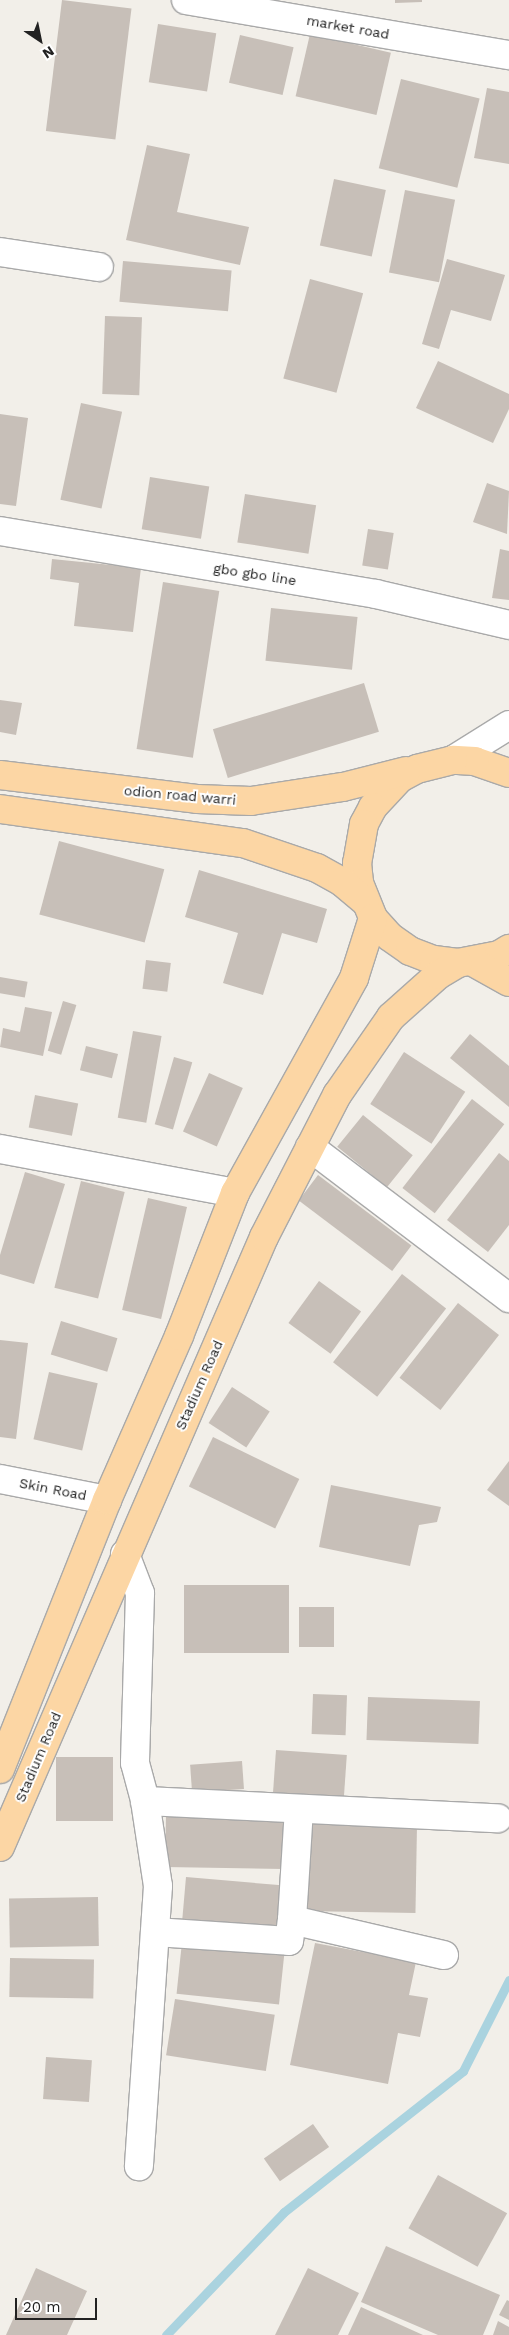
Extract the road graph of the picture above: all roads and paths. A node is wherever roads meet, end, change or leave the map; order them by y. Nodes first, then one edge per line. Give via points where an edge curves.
1 (186, 0) edge
2 (509, 55) edge
3 (0, 252) edge
4 (99, 267) dead end
5 (0, 531) edge
6 (509, 625) edge
7 (509, 725) edge
8 (453, 760) junction
9 (417, 769) junction
10 (509, 773) edge
11 (0, 775) edge
12 (1, 813) edge
13 (369, 910) junction
14 (509, 949) edge
15 (466, 963) junction
16 (509, 982) edge
17 (310, 1147) junction
18 (0, 1149) edge
19 (236, 1193) junction
20 (509, 1298) edge
21 (0, 1479) edge
22 (107, 1500) junction
23 (125, 1554) junction
24 (0, 1768) edge
25 (145, 1801) junction
26 (298, 1809) junction
27 (498, 1818) dead end
28 (0, 1847) edge
29 (292, 1920) junction
30 (155, 1932) junction
31 (444, 1955) dead end
32 (139, 2166) dead end

1 - 2 street, market road
3 - 4 street
5 - 6 street, gbo gbo line via 376,594
7 - 8 street
8 - 9 main road, odion road warri
8 - 10 main road, odion road warri via 475,761
9 - 11 main road, odion road warri via 343,786 251,801 197,799
9 - 13 main road via 385,791 364,824 357,863
12 - 13 main road via 242,843 317,868 342,882
13 - 15 main road via 390,937 410,952 434,960
13 - 19 main road via 354,978
14 - 15 main road, Stadium Road
15 - 16 main road
15 - 17 main road, Stadium Road via 438,975 391,1017 337,1095
17 - 20 street
17 - 23 main road, Stadium Road via 264,1237
18 - 19 street
19 - 22 main road via 179,1336
21 - 22 street, Skin Road
22 - 24 main road
23 - 25 street via 140,1593 135,1763
23 - 28 main road, Stadium Road
25 - 26 street
25 - 30 street via 158,1886
26 - 27 street
26 - 29 street
29 - 30 street via 289,1941
29 - 31 street
30 - 32 street

